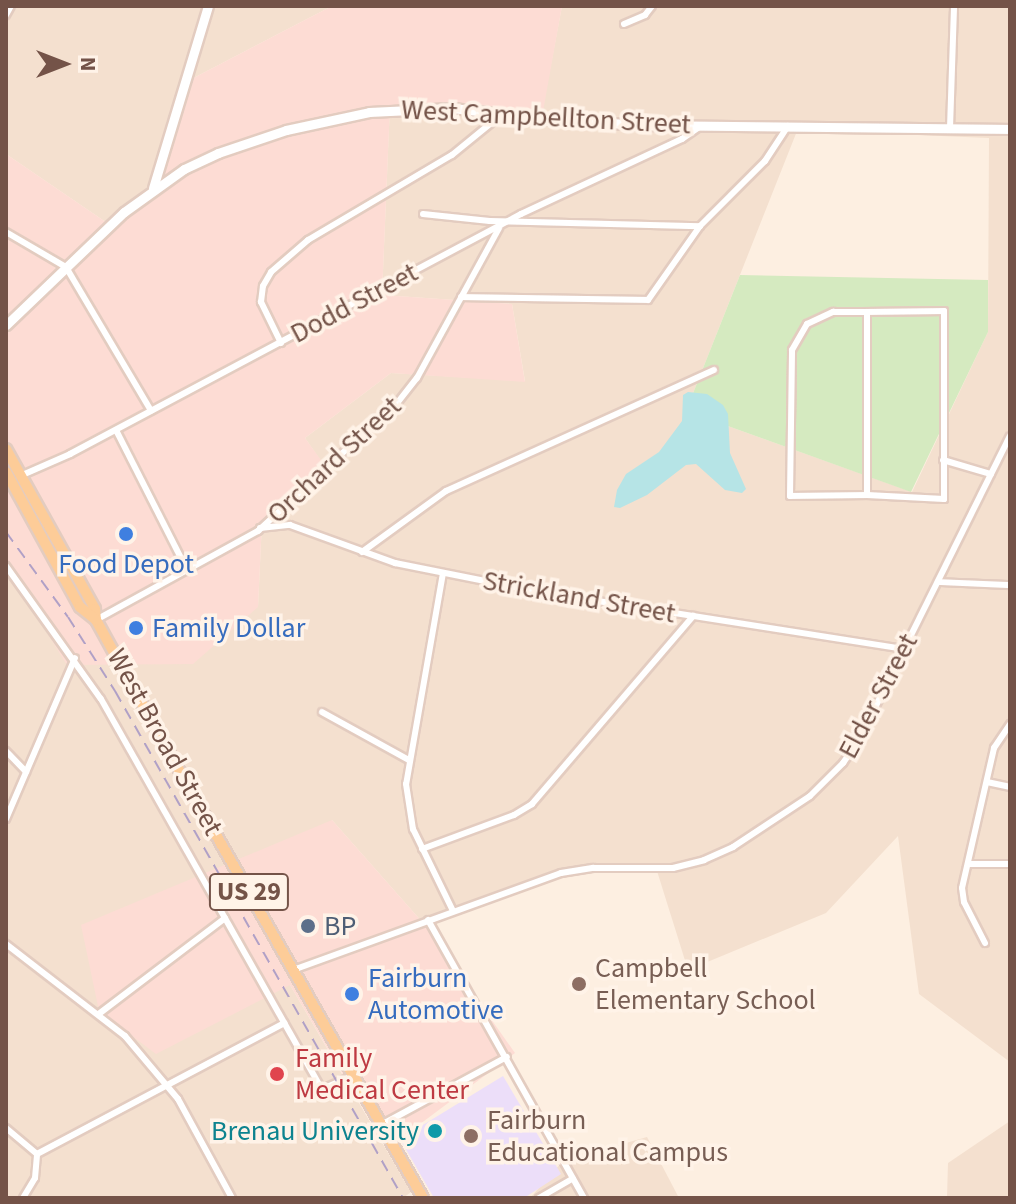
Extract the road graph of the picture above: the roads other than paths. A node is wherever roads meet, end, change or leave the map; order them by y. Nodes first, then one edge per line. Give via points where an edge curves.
1 (11, 6) edge
2 (208, 6) edge
3 (652, 6) edge
4 (954, 6) edge
5 (6, 15) edge
6 (624, 24) dead end
7 (501, 115) junction
8 (702, 125) junction
9 (789, 125) junction
10 (950, 128) junction
11 (1010, 129) edge
12 (153, 188) junction
13 (423, 214) dead end
14 (510, 221) junction
15 (500, 226) junction
16 (700, 226) junction
17 (6, 232) edge
18 (66, 267) junction
19 (461, 297) junction
20 (867, 312) junction
21 (6, 325) edge
22 (281, 343) junction
23 (714, 370) dead end
24 (151, 411) junction
25 (116, 430) junction
26 (1010, 436) edge
27 (6, 449) edge
28 (943, 460) junction
29 (991, 474) junction
30 (11, 477) edge
31 (867, 495) junction
32 (260, 528) junction
33 (362, 552) junction
34 (6, 566) edge
35 (187, 570) junction
36 (443, 573) junction
37 (938, 582) junction
38 (1010, 585) edge
39 (693, 616) junction
40 (96, 620) junction
41 (904, 649) junction
42 (75, 658) junction
43 (322, 712) dead end
44 (1010, 724) edge
45 (6, 751) edge
46 (409, 760) junction
47 (26, 772) junction
48 (987, 782) junction
49 (1010, 787) edge
50 (6, 819) edge
51 (422, 849) junction
52 (968, 864) junction
53 (1010, 864) edge
54 (453, 911) junction
55 (225, 918) junction
56 (428, 920) junction
57 (985, 943) dead end
58 (6, 944) edge
59 (293, 970) junction
60 (100, 1013) junction
61 (284, 1023) junction
62 (507, 1057) junction
63 (353, 1076) junction
64 (168, 1085) junction
65 (381, 1125) junction
66 (6, 1128) edge
67 (37, 1154) junction
68 (573, 1178) junction
69 (23, 1198) edge
70 (232, 1198) edge
71 (423, 1198) edge
72 (539, 1198) edge
73 (584, 1198) edge

1 - 5 street
2 - 12 main road
3 - 6 street
4 - 10 street
7 - 8 main road, West Campbellton Street
7 - 12 main road, West Campbellton Street via 410,107 312,123 218,153
7 - 22 street via 452,155 308,240 271,272 261,302
8 - 9 main road, West Campbellton Street
8 - 14 street, Dodd Street
9 - 10 main road, West Campbellton Street
9 - 16 street via 765,161
10 - 11 main road, West Campbellton Street
12 - 18 main road, West Campbellton Street
13 - 14 street
14 - 15 street, Dodd Street
14 - 16 street
15 - 19 street, Orchard Street
15 - 22 street, Dodd Street
16 - 19 street via 648,300
17 - 18 street
18 - 21 main road, West Campbellton Street
18 - 24 street
19 - 32 street, Orchard Street via 409,390
20 - 28 street via 944,311
20 - 31 street
20 - 31 street via 833,312 807,324 792,350 790,496
22 - 24 street, Dodd Street
23 - 33 street via 446,491
24 - 25 street, Dodd Street
25 - 30 street, Dodd Street
25 - 35 street
26 - 29 street, Elder Street
27 - 30 main road, West Broad Street / US 29
28 - 29 street
28 - 31 street via 944,499
29 - 37 street, Elder Street
30 - 40 main road, West Broad Street / US 29 via 95,609
32 - 33 street, Strickland Street via 290,525
32 - 35 street, Orchard Street
33 - 36 street, Strickland Street
34 - 42 street
35 - 40 street, Orchard Street
36 - 39 street, Strickland Street
36 - 46 street
37 - 38 street
37 - 41 street, Elder Street
39 - 41 street, Strickland Street
39 - 51 street via 532,804
40 - 59 main road, West Broad Street / US 29
41 - 54 street, Elder Street via 843,763 810,796 733,847 673,868 561,873
42 - 47 street
42 - 55 street
43 - 46 street
44 - 48 street via 994,748
45 - 47 street
46 - 51 street via 408,807
47 - 50 street
48 - 49 street
48 - 52 street
51 - 54 street
52 - 53 street
52 - 57 street via 964,902
54 - 56 street, Elder Street
55 - 60 street
55 - 61 street
56 - 59 street, Elder Street
56 - 62 street
58 - 60 street
59 - 63 main road, West Broad Street / US 29
60 - 64 street
61 - 63 street via 322,1089
61 - 64 street
62 - 65 street
62 - 68 street
63 - 65 main road, West Broad Street / US 29
64 - 67 street
64 - 70 street
65 - 71 main road, West Broad Street / US 29
66 - 67 street
67 - 69 street via 35,1178
68 - 72 street
68 - 73 street

